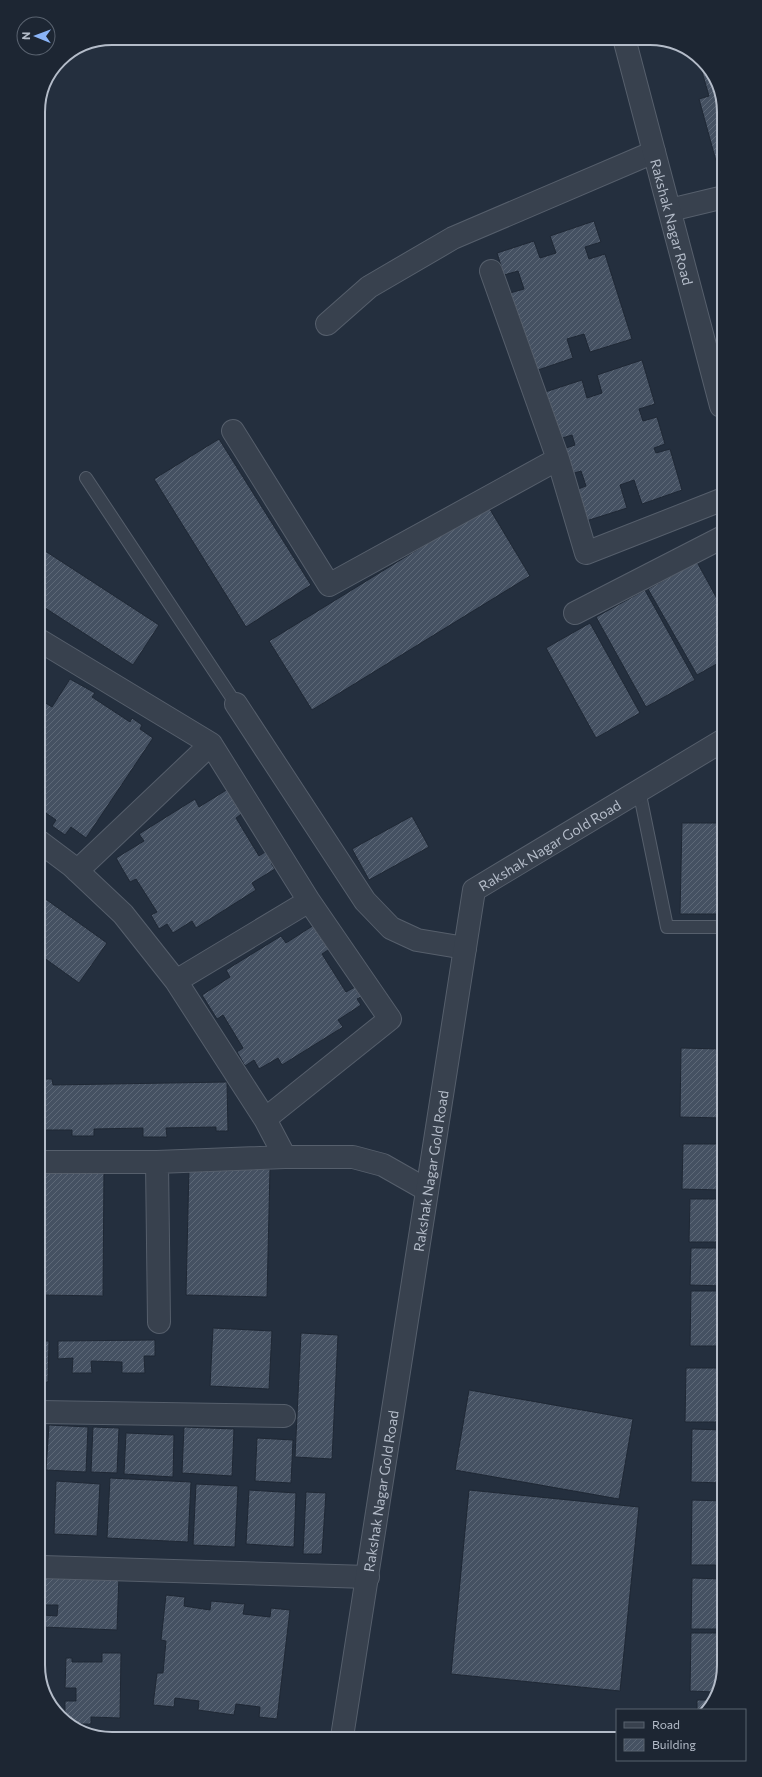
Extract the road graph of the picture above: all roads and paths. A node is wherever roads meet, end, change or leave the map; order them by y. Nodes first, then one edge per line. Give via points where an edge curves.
1 (626, 45) edge
2 (654, 152) junction
3 (717, 204) edge
4 (670, 210) junction
5 (491, 270) dead end
6 (327, 324) dead end
7 (714, 353) edge
8 (717, 376) edge
9 (233, 431) dead end
10 (558, 459) junction
11 (86, 478) dead end
12 (717, 502) edge
13 (717, 540) edge
14 (575, 613) dead end
15 (45, 644) edge
16 (236, 704) joint
17 (211, 744) junction
18 (717, 744) edge
19 (640, 790) junction
20 (45, 846) edge
21 (77, 871) junction
22 (309, 901) junction
23 (717, 927) edge
24 (465, 948) junction
25 (176, 981) junction
26 (265, 1119) junction
27 (285, 1157) junction
28 (45, 1162) edge
29 (157, 1162) junction
30 (427, 1190) junction
31 (158, 1322) dead end
32 (45, 1412) edge
33 (284, 1416) dead end
34 (45, 1567) edge
35 (368, 1577) junction
36 (343, 1732) edge

1 - 2 street, Rakshak Nagar Road
2 - 4 street, Rakshak Nagar Road
2 - 6 street via 452,238 369,287
3 - 4 street
4 - 7 street, Rakshak Nagar Road
5 - 10 street
7 - 8 street, Rakshak Nagar Road
9 - 10 street via 329,586
10 - 12 street via 586,552
11 - 16 lane
13 - 14 street
15 - 17 street
16 - 24 street via 365,901 391,928 416,940
17 - 21 street
17 - 22 street
18 - 19 street, Rakshak Nagar Gold Road
19 - 23 lane via 667,927
19 - 24 street, Rakshak Nagar Gold Road via 474,890
20 - 21 street
21 - 25 street via 122,914
22 - 25 street
22 - 26 street via 390,1019
24 - 30 street, Rakshak Nagar Gold Road
25 - 26 street
26 - 27 street
27 - 29 street
27 - 30 street via 353,1157 383,1165
28 - 29 street
29 - 31 street
30 - 35 street, Rakshak Nagar Gold Road
32 - 33 street
34 - 35 street
35 - 36 street, Rakshak Nagar Gold Road

